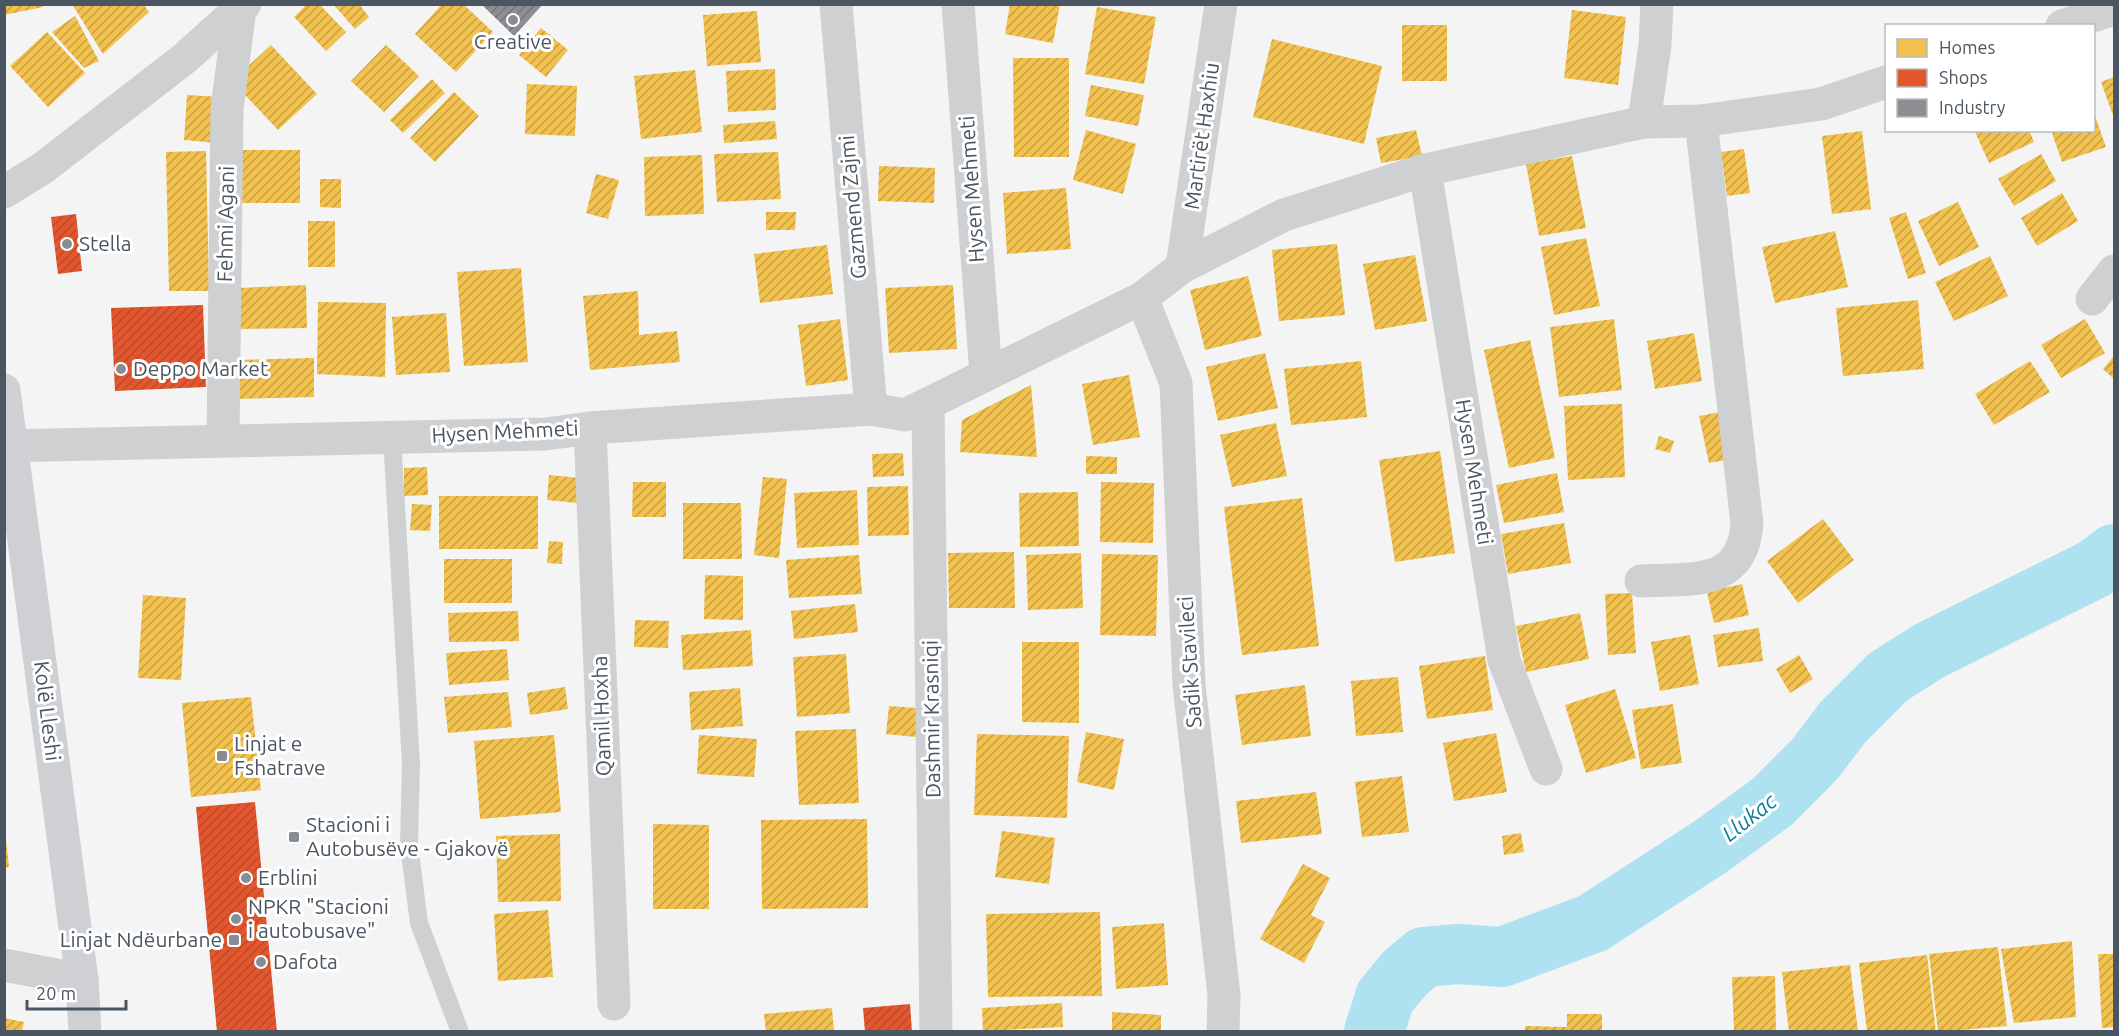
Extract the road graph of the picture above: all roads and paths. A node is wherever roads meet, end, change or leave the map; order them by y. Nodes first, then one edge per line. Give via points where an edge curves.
1 (836, 4) edge
2 (958, 4) edge
3 (1221, 4) edge
4 (1657, 4) edge
5 (243, 6) edge
6 (2115, 9) edge
7 (2068, 24) edge
8 (1885, 83) edge
9 (1701, 121) junction
10 (1644, 122) junction
11 (1425, 170) junction
12 (4, 192) edge
13 (1182, 267) junction
14 (2115, 271) edge
15 (1142, 298) junction
16 (2092, 299) dead end
17 (986, 374) junction
18 (4, 390) edge
19 (928, 406) junction
20 (871, 409) junction
21 (590, 428) junction
22 (392, 437) junction
23 (223, 440) junction
24 (9, 446) edge
25 (1641, 581) dead end
26 (1546, 769) dead end
27 (4, 965) edge
28 (82, 980) junction
29 (614, 1004) dead end
30 (85, 1032) edge
31 (460, 1032) edge
32 (936, 1032) edge
33 (1223, 1032) edge

1 - 20 street, Gazmend Zajmi
2 - 17 street, Hysen Mehmeti
3 - 13 street, Martirët Haxhiu
4 - 10 street
5 - 12 street, Fehmi Agani via 186,58 43,168
5 - 23 street, Fehmi Agani via 227,109
6 - 7 street
8 - 9 street, Hysen Mehmeti via 1821,104
9 - 10 street, Hysen Mehmeti
9 - 25 street via 1747,524 1745,542 1726,571 1709,577
10 - 11 street, Hysen Mehmeti
11 - 13 street, Hysen Mehmeti via 1284,216
11 - 26 street, Hysen Mehmeti via 1504,660
13 - 15 street, Hysen Mehmeti
14 - 16 street
15 - 17 street, Hysen Mehmeti
15 - 33 street, Sadik Stavileci via 1176,383 1189,685 1224,995
17 - 19 street, Hysen Mehmeti
18 - 24 street, Kolë Lleshi
19 - 20 street, Hysen Mehmeti via 905,415
19 - 32 street, Dashmir Krasniqi
20 - 21 street, Hysen Mehmeti
21 - 22 street, Hysen Mehmeti via 546,434
21 - 29 street, Qamil Hoxha
22 - 23 street, Hysen Mehmeti
22 - 31 lane via 411,764 408,845 420,923
23 - 24 street, Hysen Mehmeti
24 - 28 street, Kolë Lleshi
27 - 28 street
28 - 30 street, Kolë Lleshi

